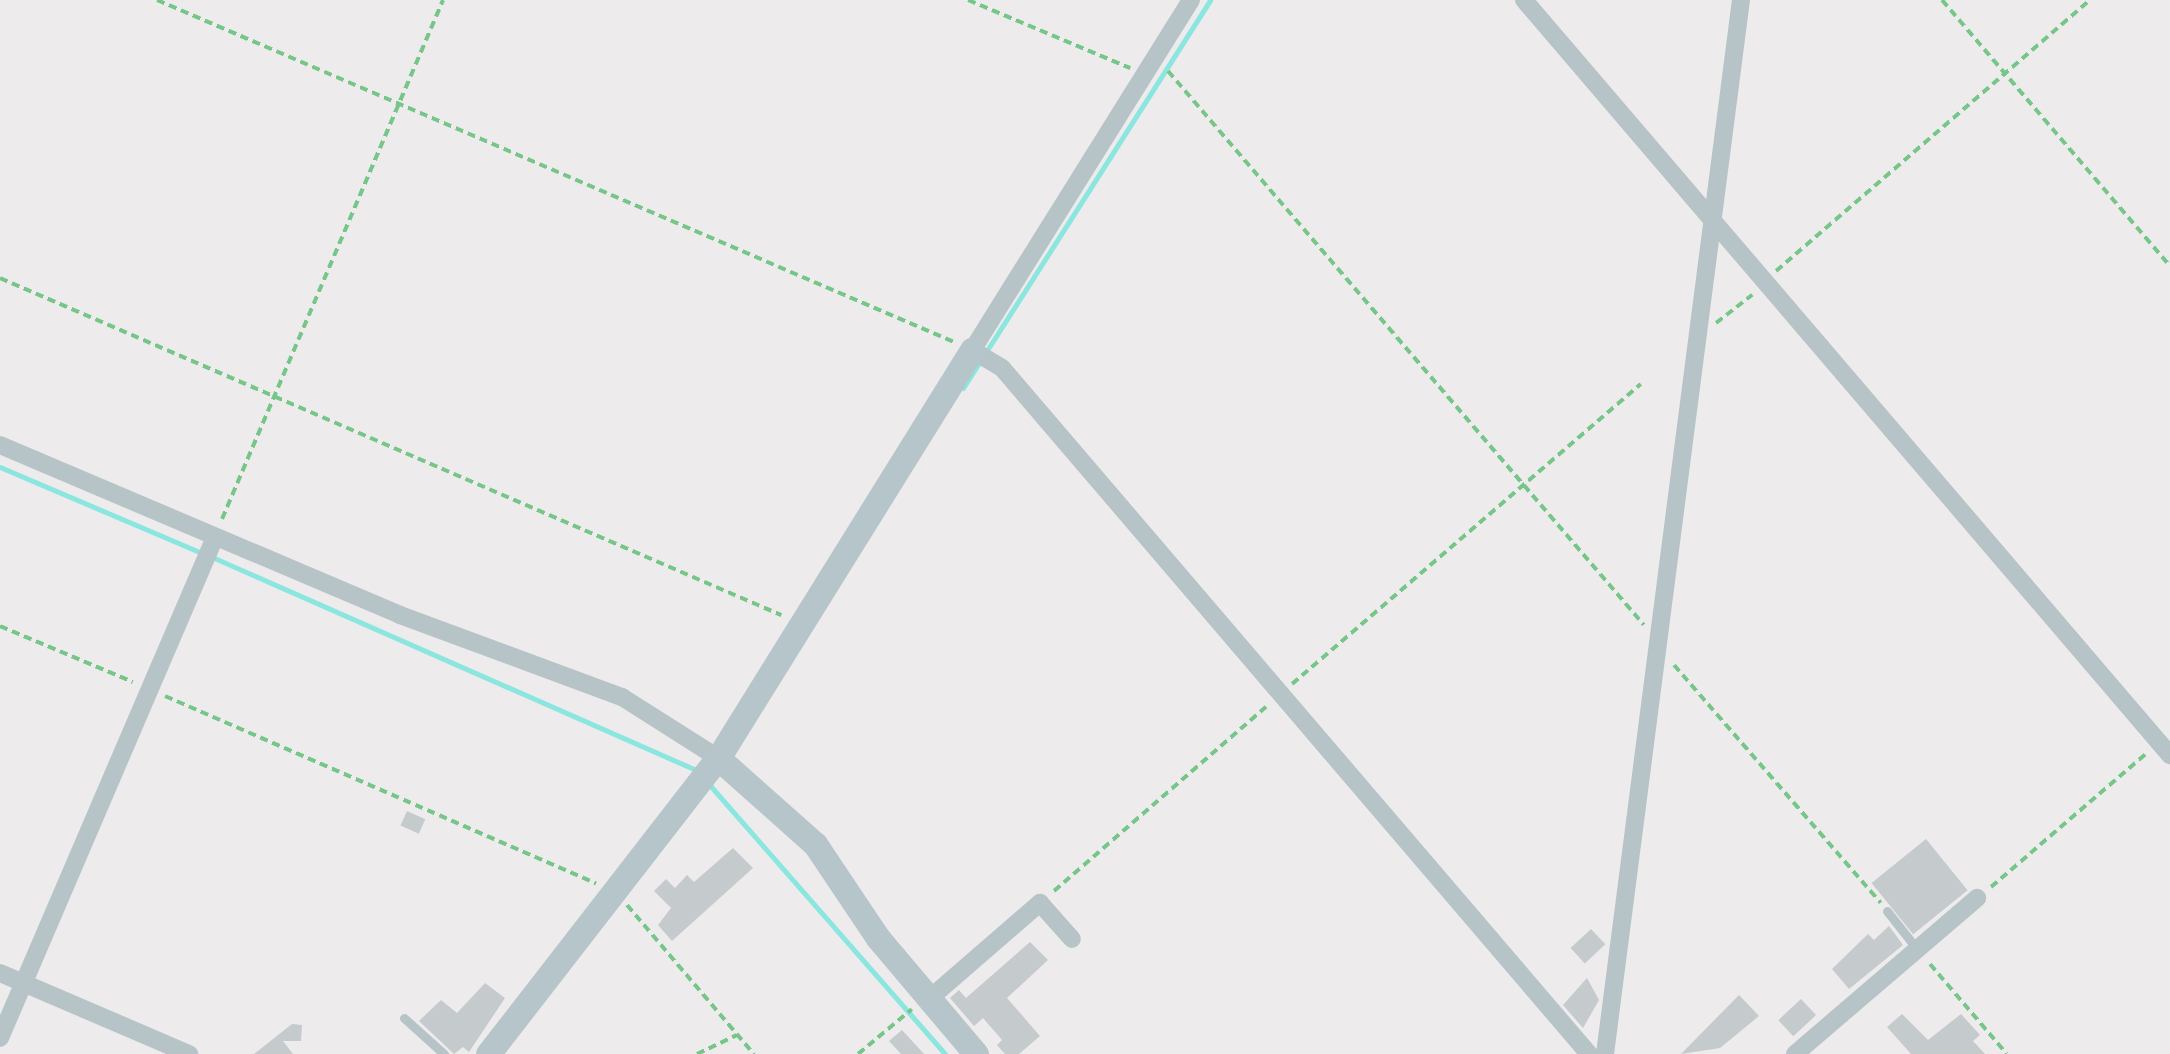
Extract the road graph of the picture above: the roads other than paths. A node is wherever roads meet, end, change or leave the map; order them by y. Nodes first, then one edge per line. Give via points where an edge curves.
1 (1191, 0) edge
2 (1524, 0) edge
3 (1740, 0) edge
4 (1711, 221) junction
5 (972, 350) junction
6 (0, 445) edge
7 (215, 537) junction
8 (2165, 749) edge
9 (718, 758) junction
10 (1977, 898) road end
11 (1887, 911) road end
12 (1072, 939) dead end
13 (1917, 949) junction
14 (0, 973) edge
15 (23, 983) junction
16 (928, 998) junction
17 (404, 1018) dead end
18 (0, 1038) edge
19 (188, 1054) edge
20 (444, 1054) edge
21 (488, 1054) edge
22 (976, 1054) edge
23 (1589, 1054) edge
24 (1605, 1054) edge
25 (1796, 1054) edge

1 - 5 street
2 - 4 street
3 - 4 street
4 - 8 street
4 - 24 street
5 - 9 street
5 - 23 street via 1002,368
6 - 7 street
7 - 9 street via 622,697
7 - 15 street
9 - 16 street via 814,844
9 - 21 street
10 - 13 street
11 - 13 lane
12 - 16 street via 1040,903
13 - 25 street
14 - 15 street
15 - 18 street
15 - 19 street
16 - 22 street
17 - 20 lane

